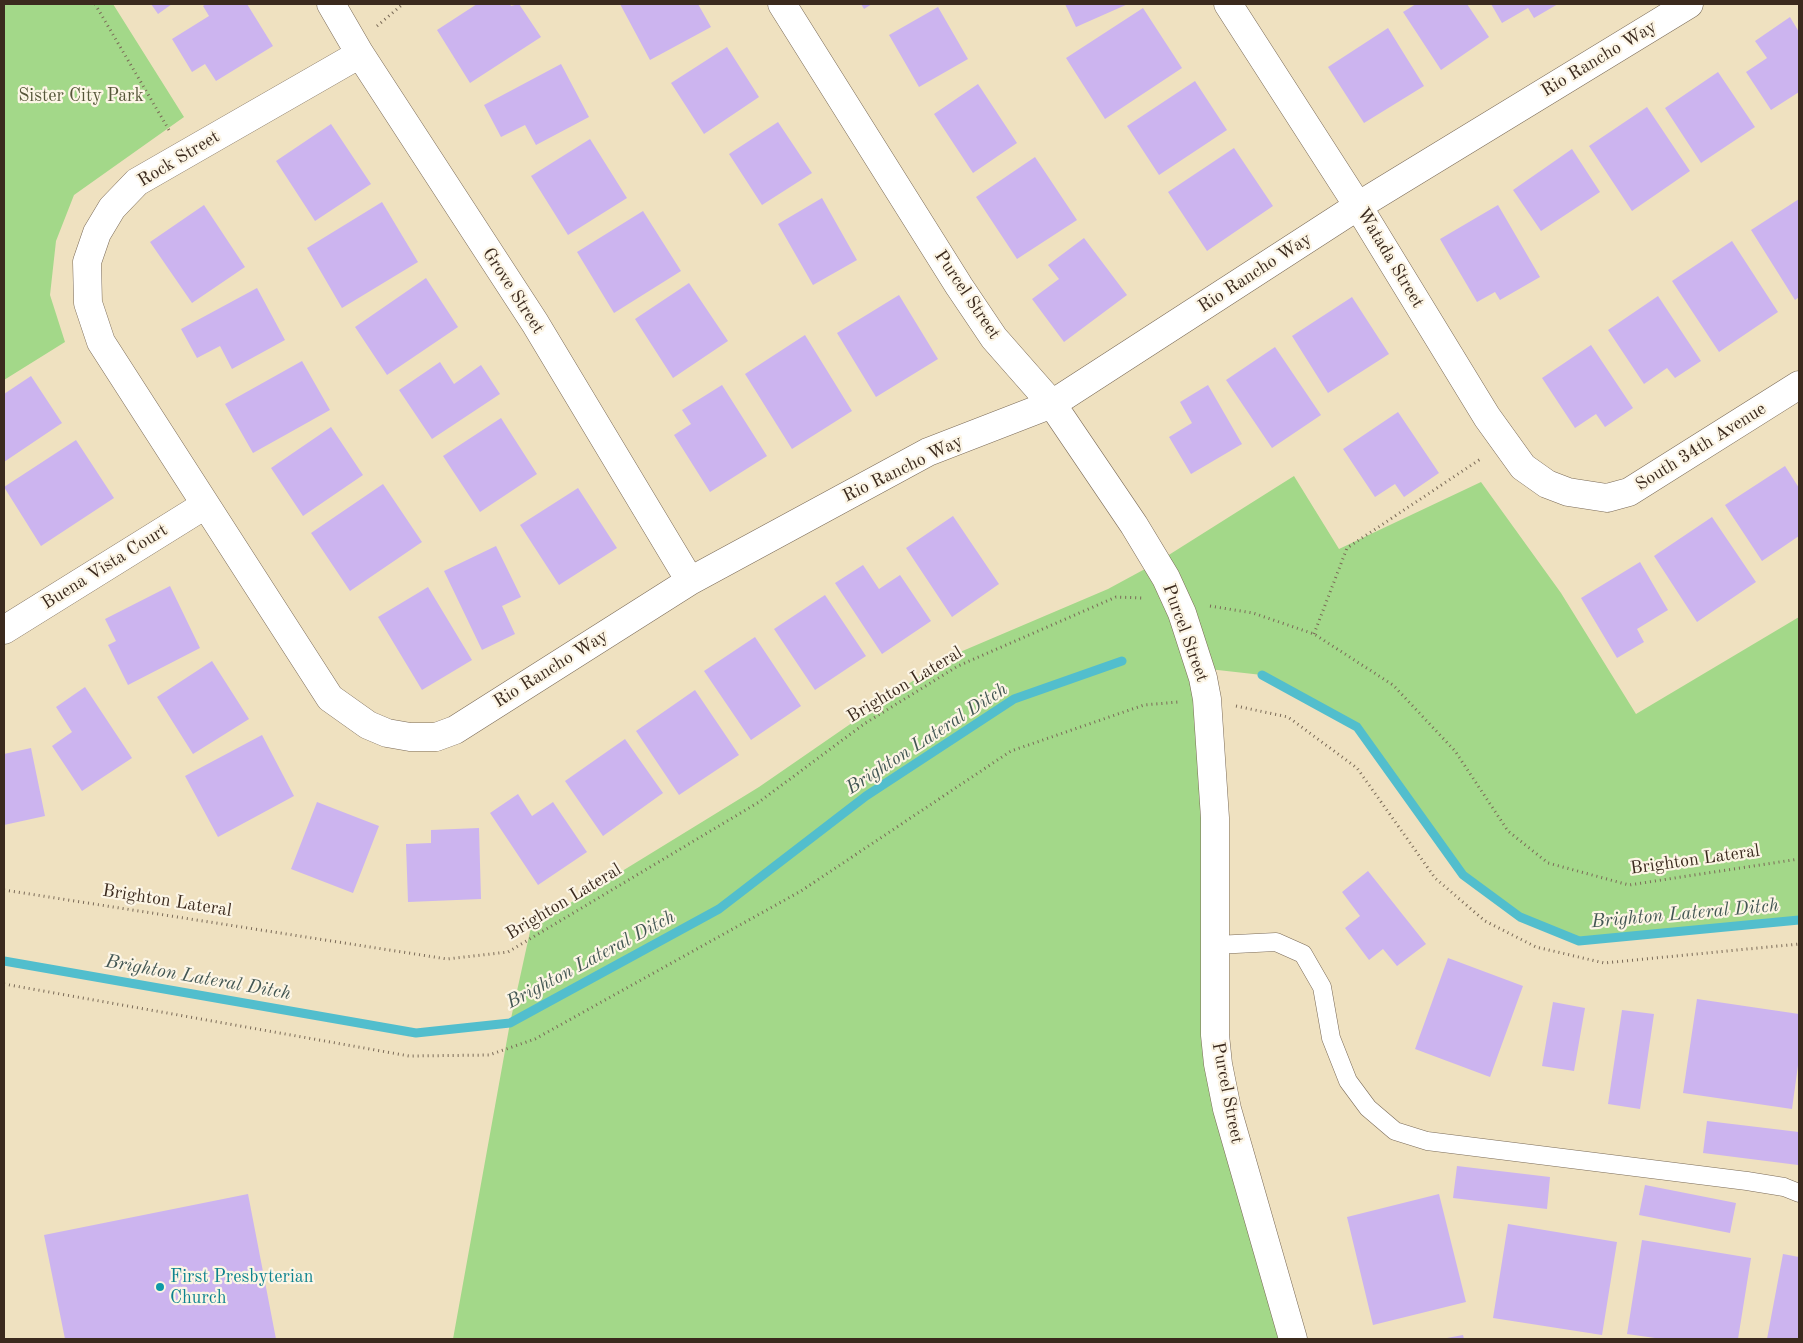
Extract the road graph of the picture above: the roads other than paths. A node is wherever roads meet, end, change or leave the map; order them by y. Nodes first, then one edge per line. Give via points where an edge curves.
1 (331, 4) edge
2 (782, 4) edge
3 (1228, 4) edge
4 (1689, 4) edge
5 (360, 54) junction
6 (1358, 206) junction
7 (1799, 385) edge
8 (1052, 404) junction
9 (1568, 492) joint
10 (205, 505) junction
11 (690, 581) junction
12 (4, 630) edge
13 (1215, 945) junction
14 (1799, 1193) edge
15 (1293, 1339) edge

1 - 5 street, Grove Street
2 - 8 street, Purcel Street via 994,338
3 - 6 street, Watada Street
4 - 6 street, Rio Rancho Way
5 - 10 street, Rock Street via 137,182 112,208 97,233 87,262 88,303 102,342
5 - 11 street, Grove Street via 535,323
6 - 8 street, Rio Rancho Way
6 - 9 street, Watada Street via 1504,443 1523,467 1547,484
7 - 9 street, South 34th Avenue via 1629,492 1607,498
8 - 11 street, Rio Rancho Way via 928,452
8 - 13 street, Purcel Street via 1166,578 1200,667 1207,700 1215,818
10 - 11 street, Rio Rancho Way via 330,698 368,725 410,737 436,737 455,730
10 - 12 street, Buena Vista Court
13 - 14 lane via 1276,942 1303,954 1322,987 1331,1038 1348,1081 1368,1108 1394,1131 1427,1141 1748,1181
13 - 15 street, Purcel Street via 1218,1064 1227,1109

